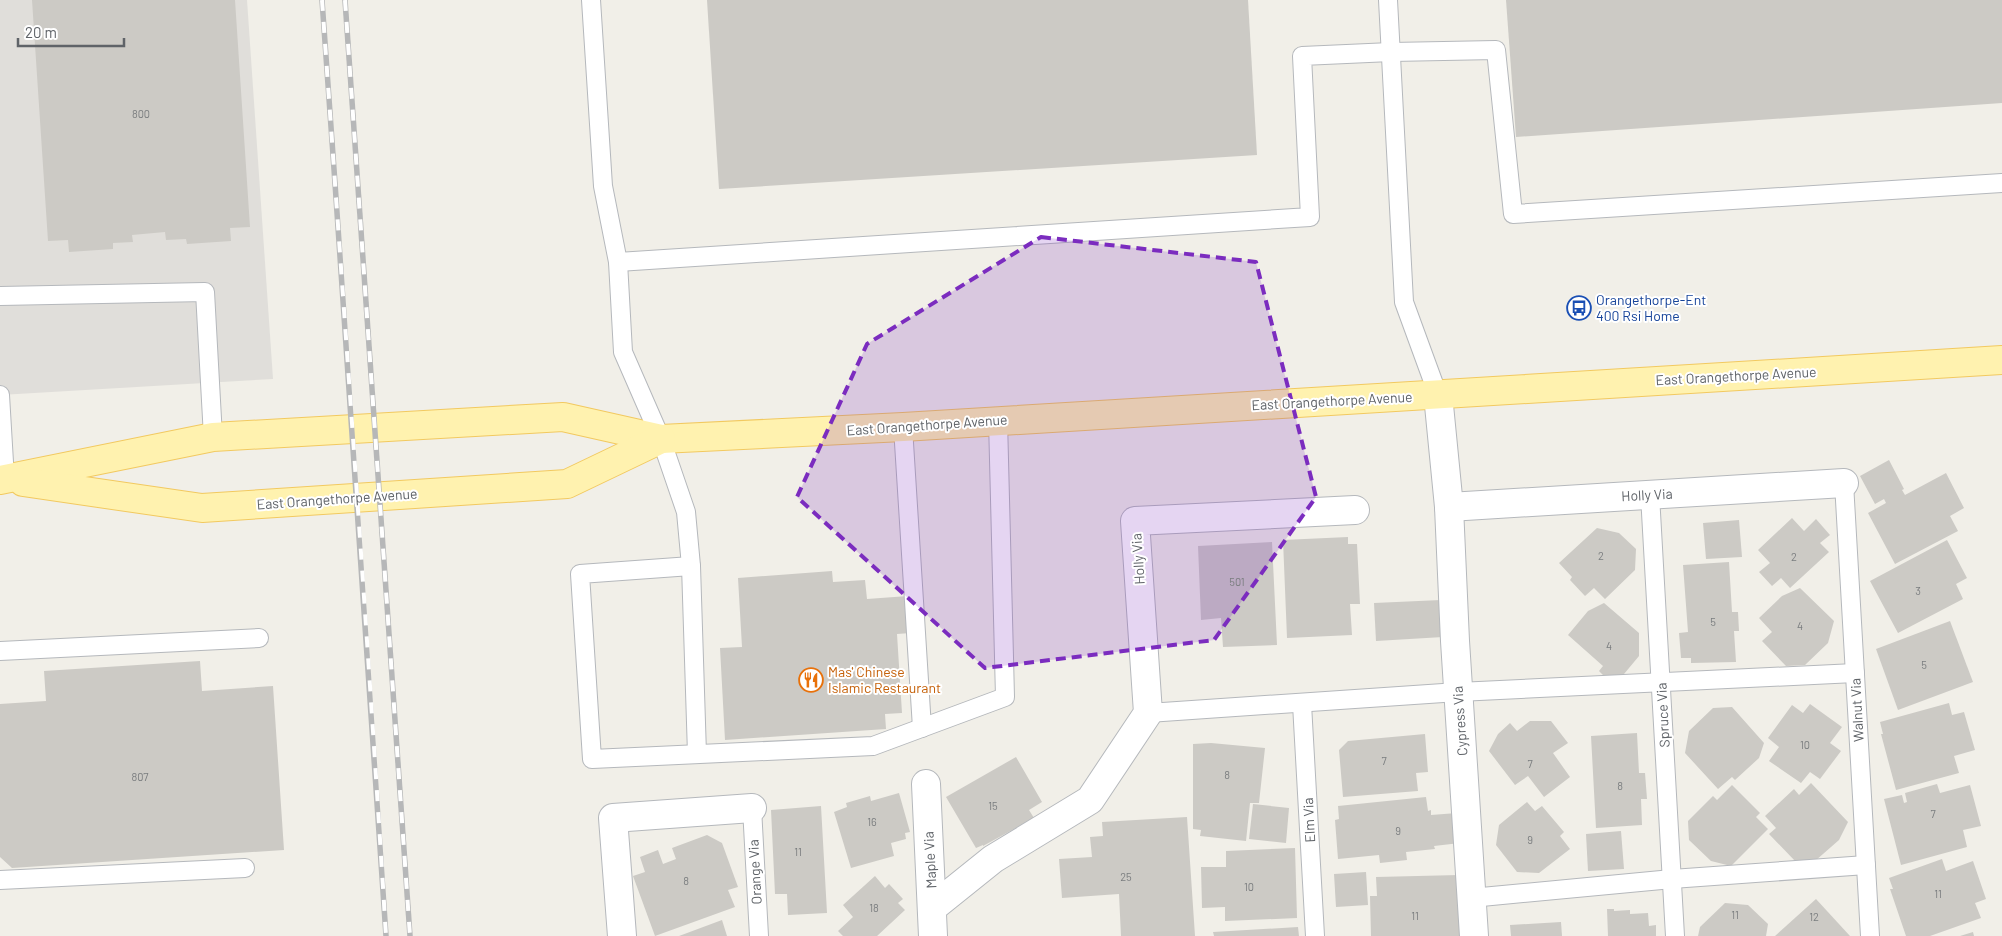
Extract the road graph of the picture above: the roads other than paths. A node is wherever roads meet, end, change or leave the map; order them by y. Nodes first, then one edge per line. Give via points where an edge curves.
1 (591, 0) edge
2 (1388, 0) edge
3 (1391, 52) junction
4 (2002, 183) edge
5 (618, 262) junction
6 (0, 296) edge
7 (2002, 360) edge
8 (0, 395) edge
9 (1438, 395) junction
10 (998, 420) junction
11 (903, 427) junction
12 (213, 437) junction
13 (661, 439) junction
14 (2, 479) edge
15 (1844, 484) joint
16 (1650, 495) junction
17 (1449, 506) junction
18 (1355, 510) dead end
19 (691, 566) junction
20 (259, 638) dead end
21 (0, 651) edge
22 (1855, 673) junction
23 (1661, 684) junction
24 (1458, 692) junction
25 (1302, 704) junction
26 (1148, 713) junction
27 (922, 728) junction
28 (697, 754) junction
29 (926, 784) dead end
30 (752, 808) joint
31 (1866, 865) junction
32 (245, 868) dead end
33 (0, 880) edge
34 (1672, 880) junction
35 (1471, 898) junction
36 (932, 908) junction
37 (622, 936) edge
38 (759, 936) edge
39 (933, 936) edge
40 (1315, 936) edge
41 (1474, 936) edge
42 (1675, 936) edge
43 (1870, 936) edge

1 - 5 lane via 603,186
2 - 3 lane
3 - 4 lane via 1496,50 1513,214
3 - 5 lane via 1302,56 1310,217
3 - 9 lane via 1404,302
5 - 13 lane via 623,352
6 - 12 lane via 205,292
7 - 9 main road, East Orangethorpe Avenue
8 - 14 lane
9 - 10 main road, East Orangethorpe Avenue
9 - 17 street, Cypress Via
10 - 11 main road, East Orangethorpe Avenue
10 - 27 lane via 1004,697
11 - 13 main road, East Orangethorpe Avenue
11 - 27 lane
12 - 13 main road, East Orangethorpe Avenue via 563,417
12 - 14 main road, East Orangethorpe Avenue
13 - 14 main road, East Orangethorpe Avenue via 567,484 202,508
13 - 19 lane via 686,512
15 - 16 street, Holly Via
15 - 22 lane, Walnut Via
16 - 17 street, Holly Via
16 - 23 lane, Spruce Via
17 - 24 street, Cypress Via
18 - 26 street, Holly Via via 1135,521
19 - 28 lane
19 - 28 lane via 580,574 592,759
20 - 21 lane
22 - 23 lane
22 - 31 lane, Walnut Via
23 - 24 lane
23 - 34 lane, Spruce Via
24 - 25 lane
24 - 35 street, Cypress Via
25 - 26 lane
25 - 40 lane, Elm Via
26 - 36 street via 1090,800 993,859
27 - 28 lane via 873,746
29 - 36 street, Maple Via
30 - 37 street via 613,818
30 - 38 lane, Orange Via
31 - 34 lane
31 - 43 lane, Walnut Via
32 - 33 lane
34 - 35 lane
34 - 42 lane, Spruce Via
35 - 41 street, Cypress Via
36 - 39 street, Maple Via

